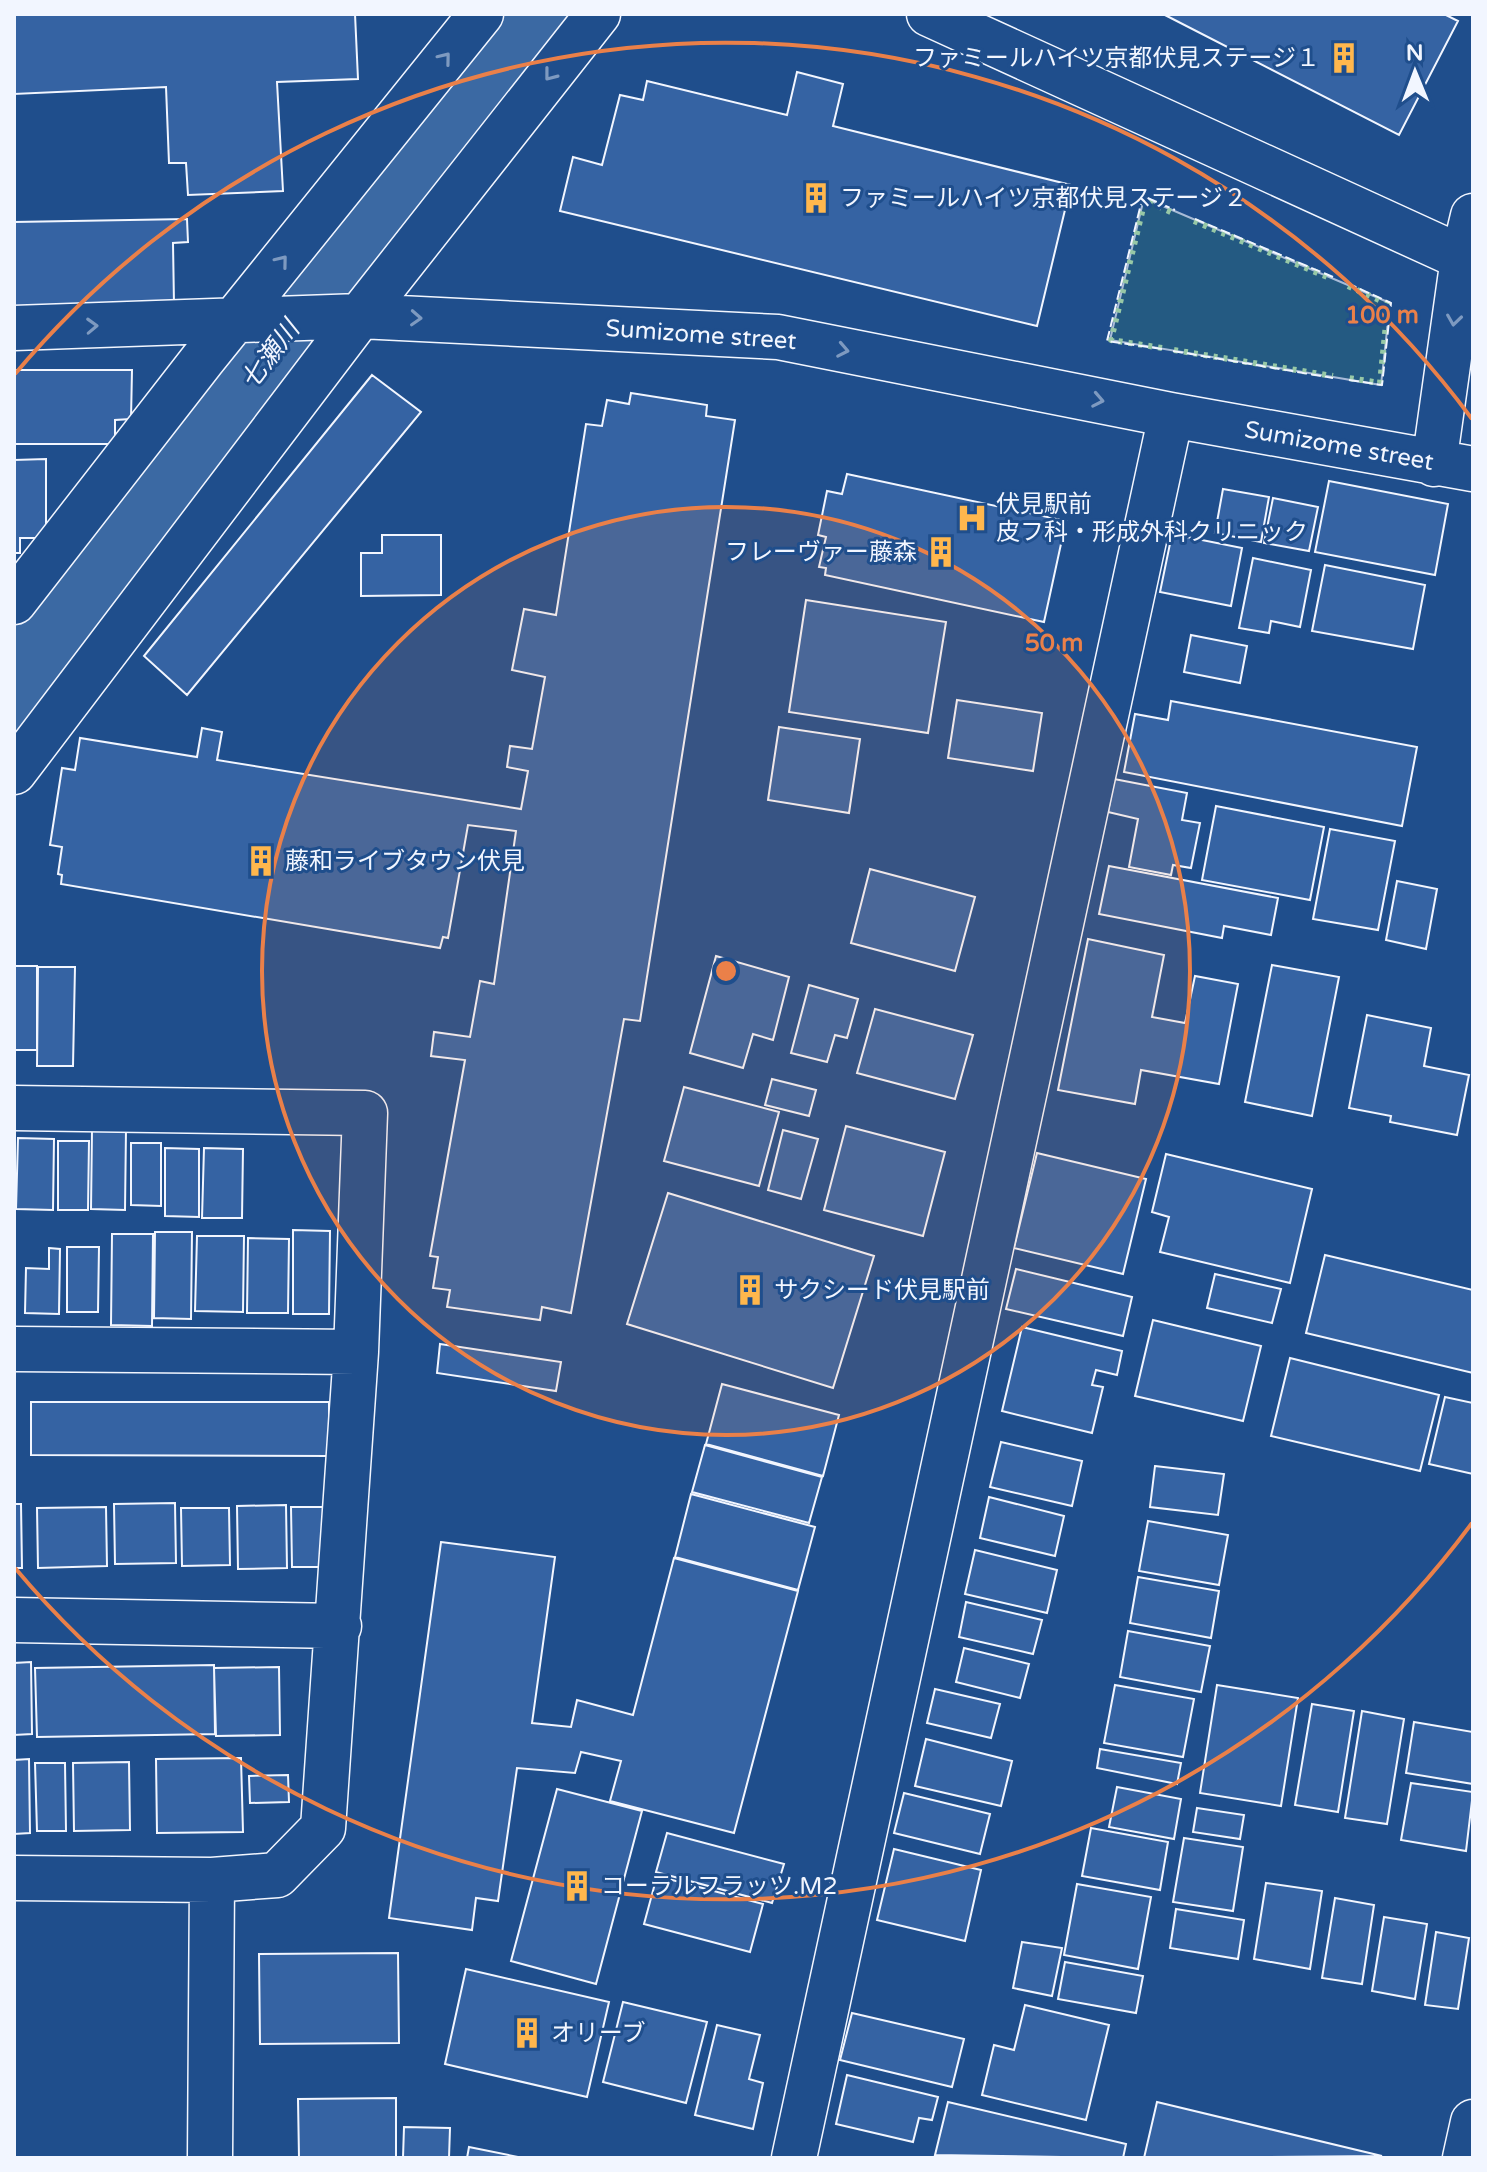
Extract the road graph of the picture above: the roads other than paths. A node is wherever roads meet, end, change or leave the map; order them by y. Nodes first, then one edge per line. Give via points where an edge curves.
1 (481, 14) edge
2 (598, 14) edge
3 (929, 14) edge
4 (1473, 216) edge
5 (1463, 258) junction
6 (349, 316) junction
7 (244, 321) junction
8 (14, 328) edge
9 (1171, 415) junction
10 (1454, 466) edge
11 (14, 602) edge
12 (14, 772) edge
13 (14, 1108) edge
14 (14, 1349) edge
15 (356, 1352) junction
16 (14, 1620) edge
17 (339, 1626) junction
18 (14, 1878) edge
19 (212, 1880) junction
20 (1473, 2122) edge
21 (210, 2158) edge
22 (794, 2158) edge
23 (1465, 2158) edge

7 -> 1 street
2 -> 6 street
3 - 5 street
4 - 5 street
5 -> 10 street
6 - 7 street, Sumizome street
6 -> 9 street, Sumizome street via 778,337
6 - 12 street
8 -> 7 street, Sumizome street
7 - 11 street
9 - 10 street, Sumizome street
9 - 22 street
13 - 15 street via 365,1113
14 - 15 street
15 - 17 street
16 - 17 street
17 - 19 street via 323,1828 277,1875
18 - 19 street
19 - 21 street
20 - 23 street

